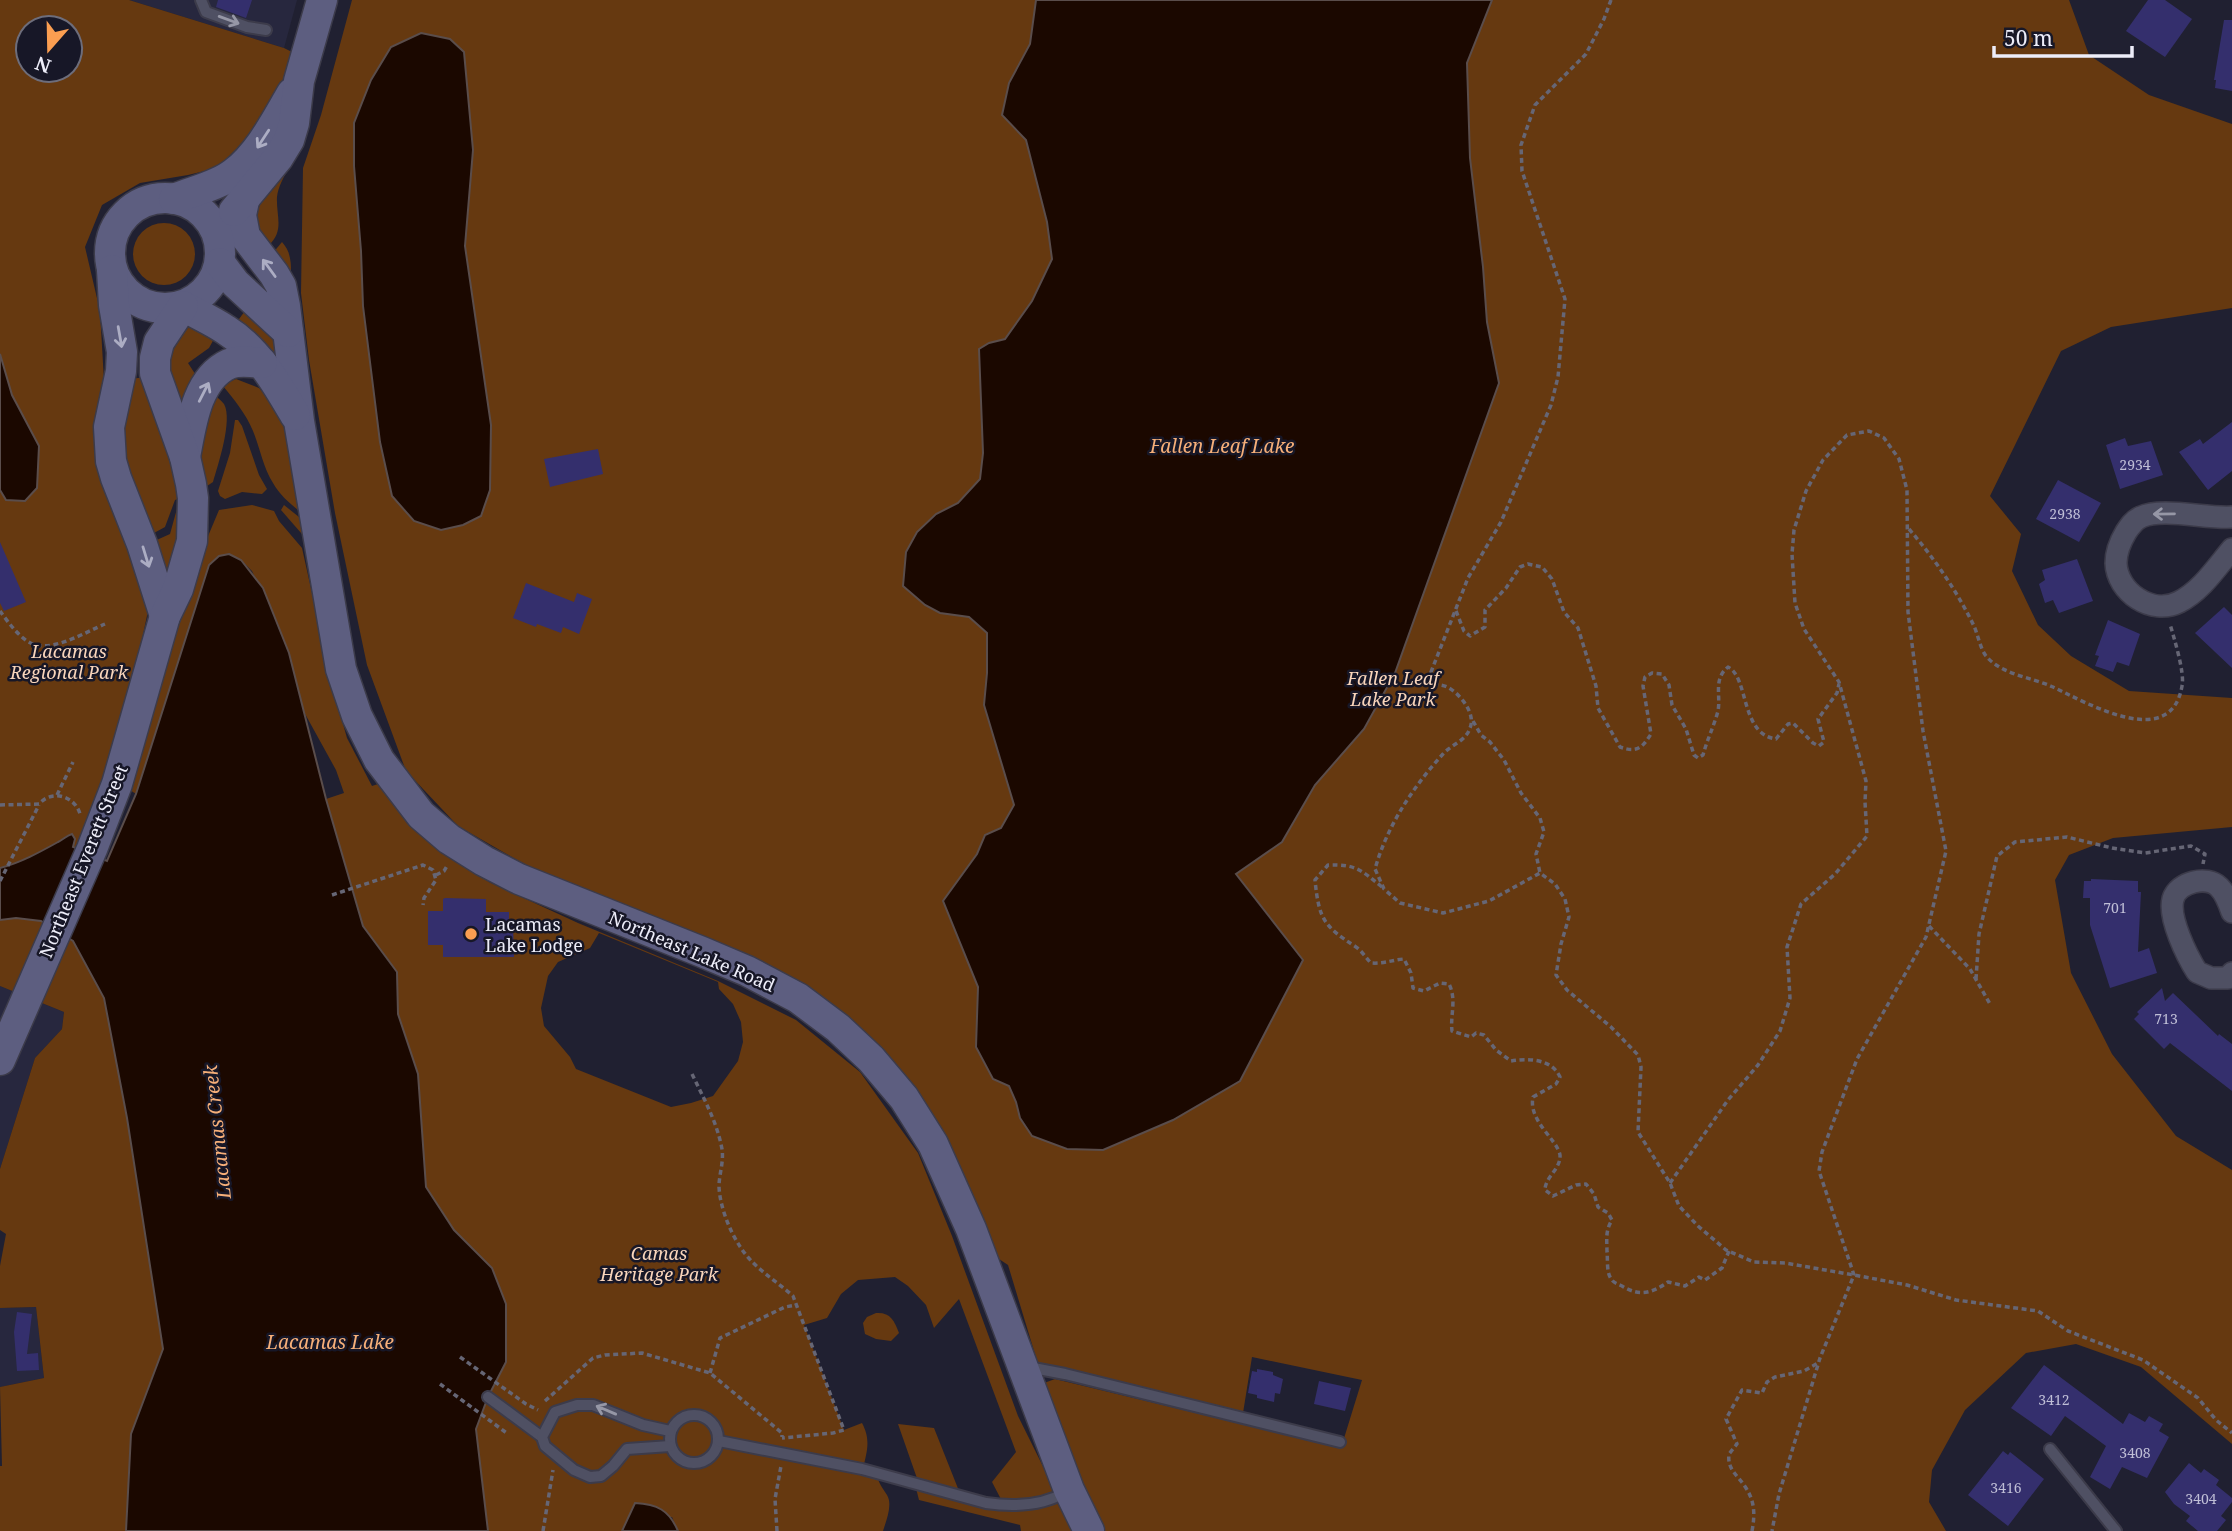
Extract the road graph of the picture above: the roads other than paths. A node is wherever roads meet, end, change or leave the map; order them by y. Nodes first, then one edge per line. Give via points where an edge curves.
1 (201, 0) edge
2 (322, 0) edge
3 (266, 30) dead end
4 (299, 81) junction
5 (245, 196) junction
6 (174, 198) junction
7 (220, 258) junction
8 (112, 270) junction
9 (183, 306) junction
10 (288, 332) junction
11 (262, 363) junction
12 (299, 421) junction
13 (185, 457) junction
14 (2232, 517) edge
15 (2232, 550) edge
16 (165, 617) junction
17 (2232, 912) edge
18 (2231, 978) edge
19 (0, 1060) edge
20 (1022, 1366) junction
21 (488, 1397) dead end
22 (670, 1431) junction
23 (542, 1437) junction
24 (719, 1441) junction
25 (1340, 1442) dead end
26 (670, 1447) junction
27 (2050, 1449) dead end
28 (1069, 1490) junction
29 (1089, 1531) edge
30 (2116, 1531) edge

1 -> 3 lane via 206,12
2 - 4 main road
4 - 5 main road via 289,140
4 -> 6 main road via 256,150 235,173
5 - 7 main road via 225,228
10 -> 5 main road, Northeast Lake Road via 281,286 245,236 241,215
6 - 7 main road via 207,217 219,239
6 - 8 main road via 149,200 127,212 110,245
7 - 9 main road via 211,285
7 - 10 main road via 235,283
8 - 9 main road via 123,289 140,303 169,309
8 -> 16 main road via 122,352 109,427 111,461
9 - 11 main road, Northeast Lake Road via 227,330
9 - 13 main road, Northeast Everett Street via 159,342 155,373
10 - 12 main road, Northeast Lake Road
11 - 12 main road, Northeast Lake Road
13 -> 11 main road via 196,408 210,380 229,364
12 - 20 main road, Northeast Lake Road via 341,669 357,716 400,789 421,815 484,861 747,971 798,998 838,1028 904,1098 933,1144 971,1229
13 - 16 main road, Northeast Everett Street via 193,498 192,541
14 -> 15 street via 2169,513 2140,517 2118,547 2116,564 2124,586 2140,600 2166,606 2193,593
16 - 19 main road, Northeast Everett Street via 117,784
17 - 18 street via 2218,886 2197,881 2179,889 2172,915 2197,972
20 - 25 lane
20 - 28 main road, Northeast Lake Road
21 - 23 lane
22 -> 23 lane via 593,1405 577,1405 555,1412
22 - 24 lane via 683,1417 701,1416 716,1428
22 - 26 lane
23 - 26 lane via 545,1446 590,1477 601,1476 628,1448
24 - 26 lane via 705,1462 695,1464 677,1458
24 - 28 lane via 862,1469 986,1503 1044,1502
27 - 30 lane
28 - 29 main road, Northeast Lake Road

